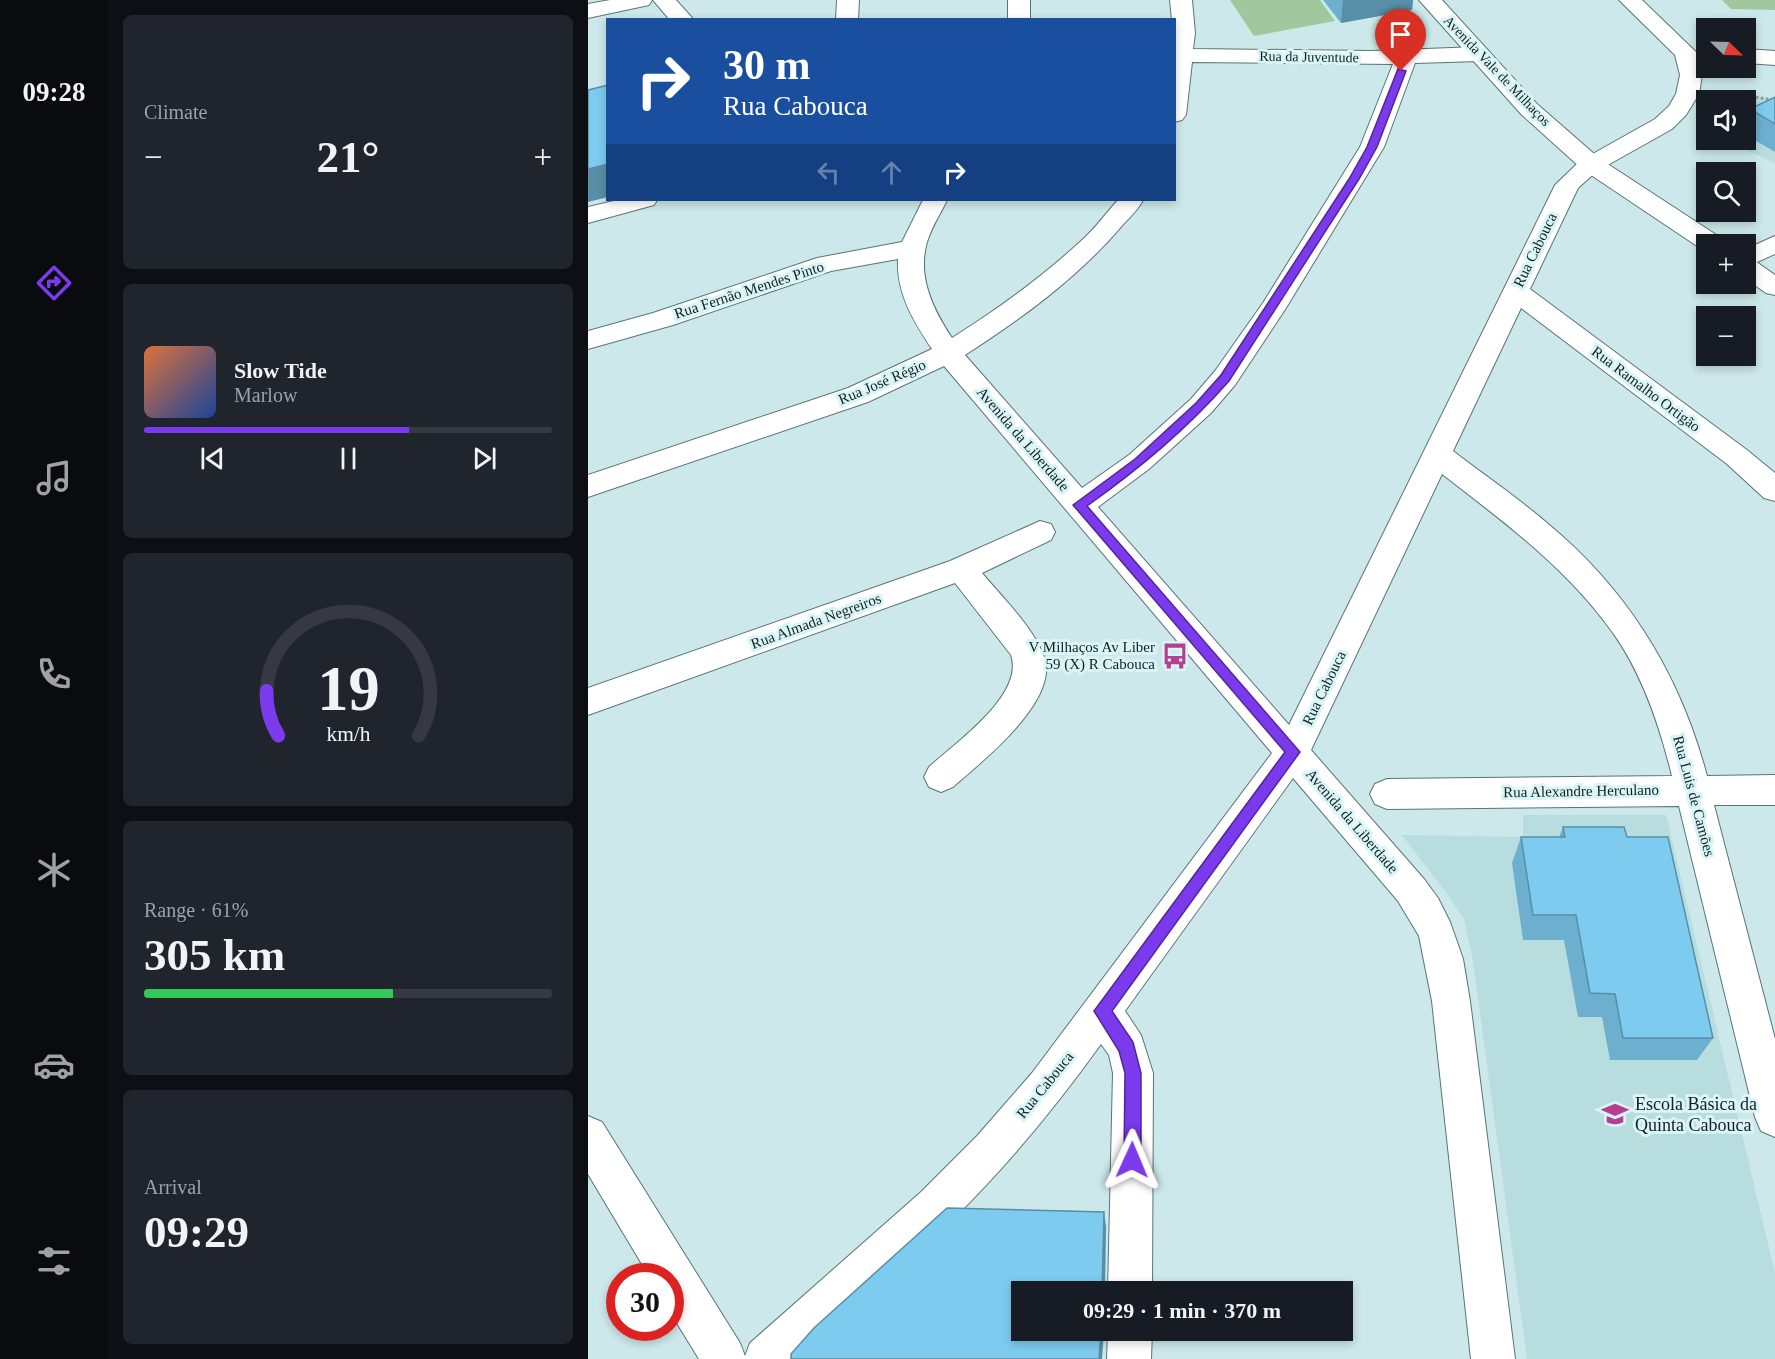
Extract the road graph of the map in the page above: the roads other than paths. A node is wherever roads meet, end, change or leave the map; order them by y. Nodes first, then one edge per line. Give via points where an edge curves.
1 (641, 0) edge
2 (664, 0) edge
3 (848, 0) edge
4 (1019, 0) edge
5 (1181, 0) edge
6 (1430, 0) edge
7 (1630, 0) edge
8 (588, 11) edge
9 (681, 18) edge
10 (847, 18) edge
11 (1019, 18) edge
12 (1479, 54) junction
13 (1696, 54) edge
14 (1178, 55) edge
15 (1406, 57) junction
16 (1756, 57) edge
17 (1775, 58) edge
18 (1176, 85) edge
19 (1591, 164) junction
20 (641, 201) edge
21 (934, 201) edge
22 (1130, 201) edge
23 (588, 215) edge
24 (1697, 234) edge
25 (1775, 244) edge
26 (912, 248) junction
27 (1756, 254) edge
28 (1756, 274) edge
29 (1775, 287) edge
30 (1516, 291) junction
31 (588, 340) edge
32 (948, 353) junction
33 (1438, 454) junction
34 (588, 486) edge
35 (1775, 490) edge
36 (1079, 505) junction
37 (1040, 532) dead end
38 (961, 569) junction
39 (588, 702) edge
40 (1293, 752) junction
41 (941, 777) dead end
42 (1693, 790) junction
43 (1775, 790) edge
44 (1387, 794) dead end
45 (1102, 1011) junction
46 (1775, 1117) edge
47 (588, 1136) edge
48 (1130, 1281) edge
49 (1130, 1341) edge
50 (724, 1359) edge
51 (766, 1359) edge
52 (1129, 1359) edge
53 (1493, 1359) edge

1 - 8 street
2 - 9 street
3 - 10 street
4 - 11 street
5 - 14 street via 1184,33
6 - 12 street, Avenida Vale de Milhaços
7 - 13 street
12 - 15 street, Rua da Juventude
12 - 19 street, Avenida Vale de Milhaços via 1529,109
13 - 19 street, Rua Cabouca via 1689,62 1686,97 1677,112 1663,126
14 - 15 street, Rua da Juventude
14 - 18 street
15 - 36 street via 1372,147 1225,378 1201,406 1139,462
16 - 17 street
19 - 24 street, Avenida Vale de Milhaços
19 - 30 street, Rua Cabouca via 1567,185
20 - 23 street
21 - 26 street, Avenida da Liberdade
22 - 32 street, Rua José Régio via 1092,245 1046,285
25 - 27 street
26 - 31 street, Rua Fernão Mendes Pinto via 826,264
26 - 32 street, Avenida da Liberdade via 909,270 913,291 925,319
28 - 29 street
30 - 33 street, Rua Cabouca
30 - 35 street, Rua Ramalho Ortigão via 1737,457
32 - 34 street, Rua José Régio via 858,395
32 - 36 street, Avenida da Liberdade
33 - 40 street, Rua Cabouca
33 - 42 street, Rua Luis de Camões via 1537,531 1587,579 1625,625 1656,679 1680,738
36 - 40 street, Avenida da Liberdade
37 - 38 street, Rua Almada Negreiros
38 - 39 street, Rua Almada Negreiros
38 - 41 street via 1023,647 1030,674 1016,706
40 - 45 street, Rua Cabouca
40 - 53 street, Avenida da Liberdade via 1411,890 1437,934 1451,1000
42 - 43 street, Rua Alexandre Herculano
42 - 44 street, Rua Alexandre Herculano
42 - 46 street, Rua Luis de Camões
45 - 48 street via 1127,1048 1133,1073
45 - 51 street, Rua Cabouca via 1046,1087 936,1207
47 - 50 street
49 - 52 street

